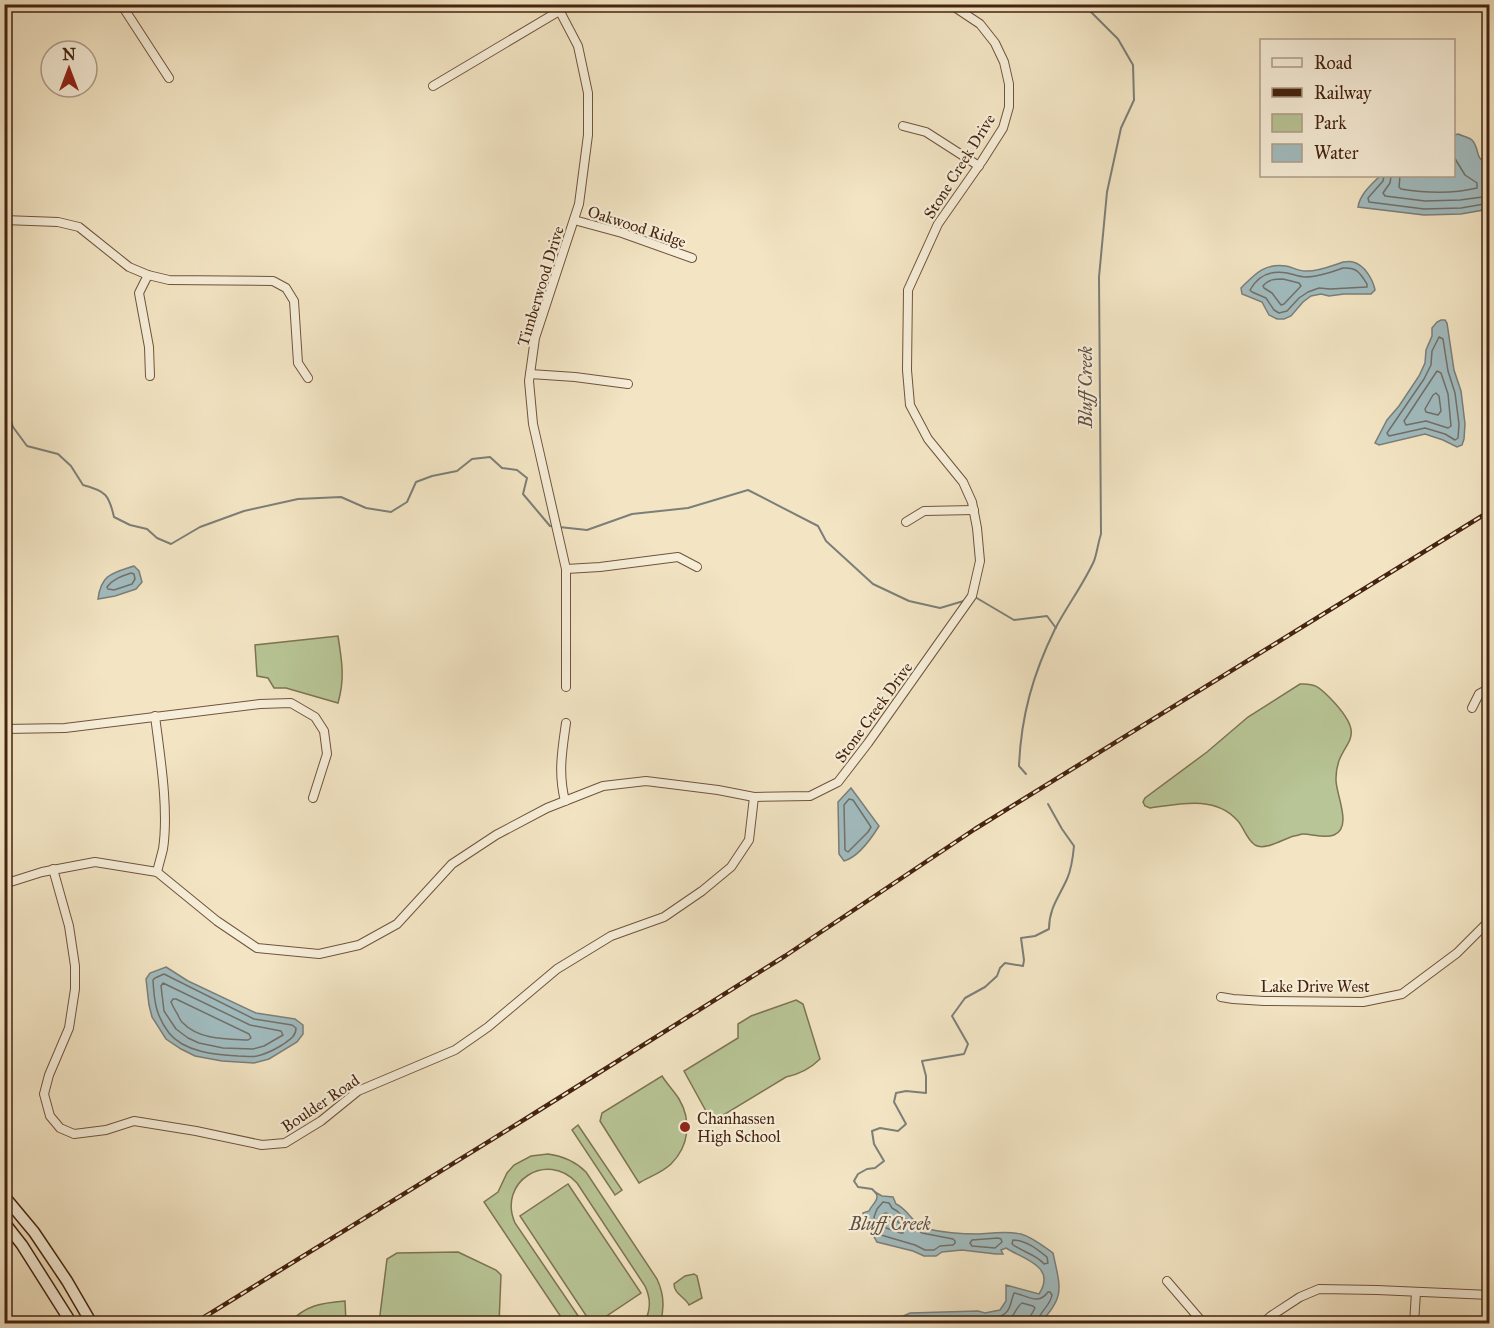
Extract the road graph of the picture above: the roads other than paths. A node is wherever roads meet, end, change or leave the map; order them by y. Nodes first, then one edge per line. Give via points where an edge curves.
1 (121, 4) edge
2 (571, 4) edge
3 (950, 4) edge
4 (557, 8) edge
5 (169, 78) dead end
6 (433, 86) dead end
7 (903, 126) dead end
8 (979, 166) junction
9 (4, 220) edge
10 (574, 220) junction
11 (692, 258) dead end
12 (148, 276) junction
13 (530, 374) junction
14 (150, 376) dead end
15 (308, 378) dead end
16 (628, 384) dead end
17 (974, 510) junction
18 (906, 522) dead end
19 (697, 567) dead end
20 (566, 570) junction
21 (566, 687) dead end
22 (1490, 688) edge
23 (1472, 708) dead end
24 (155, 716) junction
25 (566, 723) dead end
26 (4, 729) edge
27 (754, 797) junction
28 (313, 798) dead end
29 (565, 801) junction
30 (54, 869) junction
31 (157, 872) junction
32 (4, 884) edge
33 (1490, 920) edge
34 (1221, 997) dead end
35 (4, 1196) edge
36 (4, 1222) edge
37 (1167, 1281) dead end
38 (1416, 1292) junction
39 (1490, 1295) edge
40 (72, 1323) edge
41 (92, 1323) edge
42 (1204, 1323) edge
43 (1262, 1323) edge
44 (1414, 1323) edge

1 - 5 street
2 - 4 street
3 - 8 street, Stone Creek Drive via 980,24 995,44 1009,84 1009,107 1003,128
4 - 6 street
4 - 10 street, Timberwood Drive via 578,46 588,93 588,135
7 - 8 street via 926,132
8 - 17 street, Stone Creek Drive via 938,224 908,290 910,405 928,439 963,482
9 - 12 street via 58,222 79,227 129,267
10 - 11 street, Oakwood Ridge
10 - 13 street, Timberwood Drive via 535,338
12 - 14 street via 139,293
12 - 15 street via 169,280 273,281 286,288 294,301 298,363
13 - 16 street
13 - 20 street, Timberwood Drive via 533,424
17 - 18 street via 924,511
17 - 27 street, Stone Creek Drive via 980,561 972,596 868,743 838,782 810,796
19 - 20 street via 678,557
20 - 21 street, Timberwood Drive
22 - 23 street via 1479,694
24 - 26 street via 65,728
24 - 28 street via 291,703 315,717 324,731 327,754
24 - 31 street via 165,818
25 - 29 street via 560,767
27 - 29 street, Stone Creek Drive via 645,781 603,786
27 - 30 street, Boulder Road via 749,840 731,867 702,891 664,917 611,936 557,969 455,1050 358,1091 285,1143 262,1145 134,1121 74,1134 60,1128 50,1116 44,1094 69,1028 75,966
29 - 31 street, Stone Creek Drive via 496,835 452,864 397,924 359,945 319,954 257,948
30 - 31 street via 95,862
30 - 32 street
33 - 34 street, Lake Drive West via 1457,953 1402,994 1363,1002
35 - 41 main road via 34,1232
36 - 40 main road
37 - 42 street
38 - 39 street
38 - 43 street via 1319,1289
38 - 44 street

